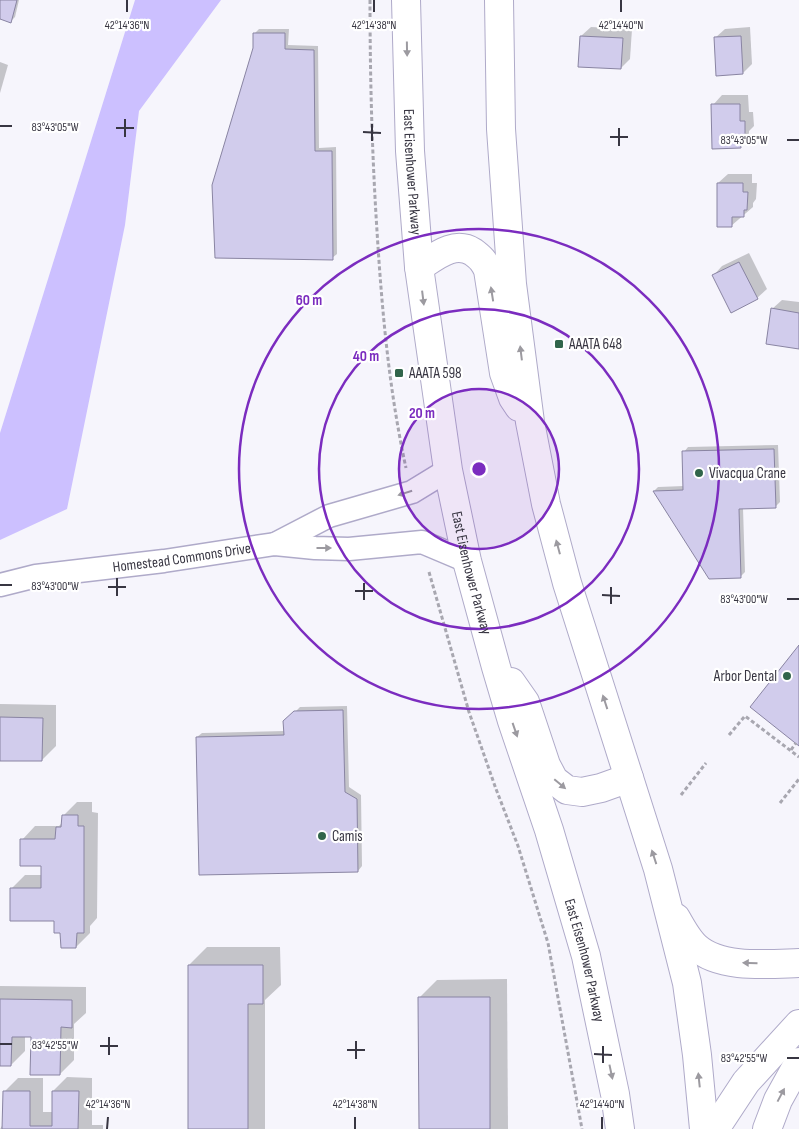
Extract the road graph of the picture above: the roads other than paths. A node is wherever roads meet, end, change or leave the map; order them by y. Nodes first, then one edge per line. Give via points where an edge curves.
1 (406, 0) edge
2 (499, 0) edge
3 (419, 267) junction
4 (530, 422) junction
5 (448, 470) junction
6 (275, 544) junction
7 (467, 561) junction
8 (0, 585) edge
9 (496, 667) junction
10 (629, 778) junction
11 (667, 904) junction
12 (799, 963) edge
13 (799, 1024) edge
14 (799, 1062) edge
15 (620, 1129) edge
16 (704, 1129) edge
17 (715, 1129) edge
18 (767, 1129) edge

1 -> 3 main road, East Eisenhower Parkway via 410,151
4 -> 2 main road via 512,284 501,129
4 -> 3 main road via 513,398 504,373 484,259 466,248 454,247
3 -> 5 main road, East Eisenhower Parkway
10 -> 4 main road via 565,574 546,504
5 -> 6 street, Homestead Commons Drive via 412,492 329,516
5 - 7 main road, East Eisenhower Parkway
6 -> 7 street, Homestead Commons Drive via 349,549 422,542
6 - 8 street, Homestead Commons Drive via 36,576
7 - 9 main road, East Eisenhower Parkway
9 -> 10 main road via 525,702 554,780 566,790 582,792
9 -> 15 main road, East Eisenhower Parkway via 586,956 616,1094
11 -> 10 main road
12 -> 11 main road via 739,963 709,956 695,947
16 -> 11 main road via 687,983
13 - 17 main road via 746,1082
18 -> 14 main road via 778,1100

